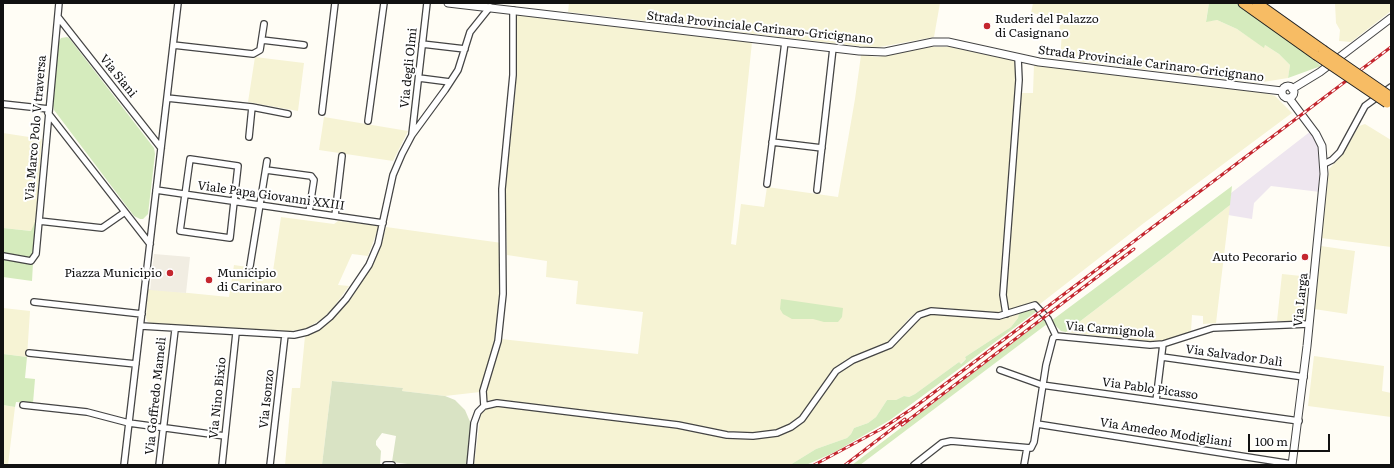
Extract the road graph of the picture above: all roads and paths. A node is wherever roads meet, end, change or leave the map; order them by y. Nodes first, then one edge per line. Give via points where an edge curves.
1 (59, 3) edge
2 (178, 3) edge
3 (335, 3) edge
4 (384, 3) edge
5 (427, 3) edge
6 (448, 3) edge
7 (1243, 3) edge
8 (1257, 3) edge
9 (490, 7) junction
10 (513, 10) junction
11 (58, 17) junction
12 (1391, 18) edge
13 (264, 24) dead end
14 (262, 40) junction
15 (785, 42) junction
16 (422, 44) junction
17 (173, 45) junction
18 (304, 45) dead end
19 (833, 48) junction
20 (465, 49) junction
21 (1319, 53) junction
22 (1018, 58) junction
23 (419, 78) junction
24 (450, 82) junction
25 (1391, 87) edge
26 (1292, 88) junction
27 (1282, 91) junction
28 (167, 98) junction
29 (1289, 98) junction
30 (1390, 102) edge
31 (3, 104) edge
32 (252, 107) junction
33 (48, 111) junction
34 (322, 112) dead end
35 (288, 114) dead end
36 (368, 121) dead end
37 (412, 135) junction
38 (249, 137) dead end
39 (772, 142) junction
40 (161, 148) junction
41 (822, 148) junction
42 (342, 156) dead end
43 (267, 161) dead end
44 (1324, 164) junction
45 (266, 170) junction
46 (767, 184) dead end
47 (156, 190) junction
48 (817, 190) dead end
49 (186, 194) junction
50 (235, 202) junction
51 (260, 205) junction
52 (125, 212) junction
53 (309, 212) junction
54 (335, 216) junction
55 (39, 221) junction
56 (383, 223) junction
57 (150, 244) junction
58 (3, 256) edge
59 (250, 266) dead end
60 (34, 302) dead end
61 (142, 314) junction
62 (1006, 314) junction
63 (1310, 324) junction
64 (140, 326) junction
65 (174, 330) junction
66 (236, 333) junction
67 (285, 335) junction
68 (1056, 336) junction
69 (1163, 344) junction
70 (29, 353) dead end
71 (1162, 357) junction
72 (136, 364) junction
73 (1000, 370) dead end
74 (1304, 377) junction
75 (1042, 385) junction
76 (1156, 401) junction
77 (23, 406) dead end
78 (484, 406) junction
79 (1299, 421) junction
80 (129, 423) junction
81 (1037, 424) junction
82 (164, 428) junction
83 (225, 436) junction
84 (1027, 448) junction
85 (1292, 464) edge
86 (124, 465) edge
87 (159, 465) edge
88 (222, 465) edge
89 (270, 465) edge
90 (386, 465) edge
91 (392, 465) edge
92 (470, 465) edge
93 (914, 465) edge
94 (1024, 465) edge

1 - 11 street, Via Marco Polo V traversa
2 - 17 street
3 - 34 street
4 - 36 street
5 - 16 street, Via degli Olmi
6 - 9 street, Strada Provinciale Carinaro-Gricignano
7 - 21 highway
8 - 21 highway
9 - 10 street, Strada Provinciale Carinaro-Gricignano
9 - 20 street via 470,32
10 - 15 street, Strada Provinciale Carinaro-Gricignano
10 - 78 street via 513,75 502,189 503,294 498,341 482,391
11 - 33 street, Via Marco Polo V traversa
11 - 40 street, Via Siani
12 - 26 street via 1320,72
13 - 14 street
14 - 17 street via 260,50 253,54
14 - 18 street
15 - 19 street, Strada Provinciale Carinaro-Gricignano
15 - 39 street
16 - 20 street
16 - 23 street, Via degli Olmi
17 - 28 street
19 - 22 street, Strada Provinciale Carinaro-Gricignano via 885,52 933,42 948,42
19 - 41 street
20 - 24 street via 458,70
21 - 30 highway, bridge
22 - 27 street, Strada Provinciale Carinaro-Gricignano
22 - 62 street via 1019,80 1003,295
23 - 24 street
23 - 37 street, Via degli Olmi
24 - 37 street
25 - 44 street via 1365,106 1340,152
26 - 27 street via 1285,87
26 - 29 street via 1293,94
27 - 29 street, Via Larga via 1284,97
28 - 32 street
28 - 40 street
29 - 44 street, Via Larga via 1316,134 1322,146
31 - 33 street
32 - 35 street
32 - 38 street
33 - 52 street
33 - 55 street, Via Marco Polo V traversa
37 - 56 street via 393,175
39 - 41 street
39 - 46 street
40 - 47 street
41 - 48 street
42 - 54 street
43 - 45 street
44 - 63 street, Via Larga
45 - 51 street
45 - 53 street via 311,176 314,180
47 - 49 street, Viale Papa Giovanni XXIII
47 - 57 street
49 - 50 street, Viale Papa Giovanni XXIII
49 - 50 street via 190,160 238,166
49 - 50 street via 180,231 230,238
50 - 51 street, Viale Papa Giovanni XXIII
51 - 53 street, Viale Papa Giovanni XXIII
51 - 59 street
52 - 55 street via 102,228
52 - 57 street
53 - 54 street, Viale Papa Giovanni XXIII
54 - 56 street, Viale Papa Giovanni XXIII
55 - 58 street, Via Marco Polo V traversa via 36,254 31,261
56 - 67 street via 369,265 346,299 318,327 307,332
57 - 61 street
60 - 61 street
61 - 64 street
62 - 68 street, Via Carmignola via 1032,306 1038,307 1048,319
62 - 78 street, Via Carmignola via 940,310 926,312 913,321 890,345 853,360 836,371 811,409 791,427 777,433 754,436 710,432 678,425 512,404 497,403
63 - 69 street, Via Carmignola via 1213,328
63 - 74 street, Via Larga
64 - 65 street
64 - 72 street
65 - 66 street
65 - 82 street, Via Goffredo Mameli
66 - 67 street
66 - 83 street, Via Nino Bixio
67 - 89 street, Via Isonzo
68 - 69 street, Via Carmignola
68 - 75 street via 1052,338
69 - 71 street
70 - 72 street
71 - 74 street, Via Salvador Dalì
71 - 76 street
72 - 80 street
73 - 75 street, Via Pablo Picasso
74 - 79 street, Via Larga
75 - 76 street, Via Pablo Picasso
75 - 81 street
76 - 79 street, Via Pablo Picasso
77 - 80 street via 87,412
78 - 92 street via 478,412 474,423
79 - 85 street, Via Larga
80 - 82 street
80 - 86 street
81 - 84 street via 1034,442
81 - 85 street, Via Amedeo Modigliani
82 - 83 street
82 - 87 street, Via Goffredo Mameli
83 - 88 street, Via Nino Bixio
84 - 93 street via 952,441 942,443
84 - 94 street
90 - 91 street

